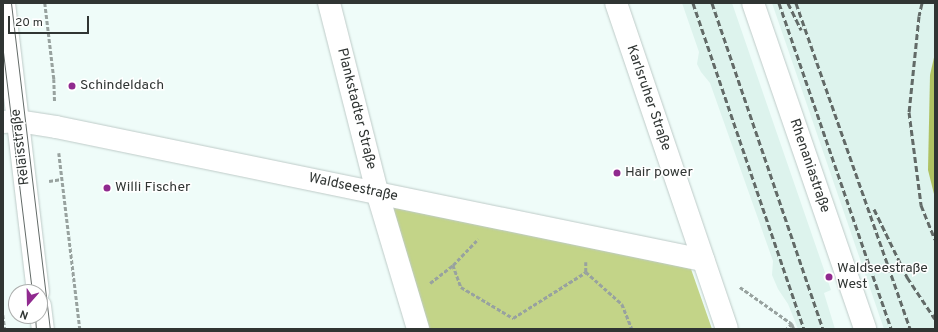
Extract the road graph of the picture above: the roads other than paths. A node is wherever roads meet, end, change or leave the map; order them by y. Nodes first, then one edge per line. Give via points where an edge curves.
1 (4, 3) edge
2 (329, 3) edge
3 (616, 3) edge
4 (753, 3) edge
5 (11, 121) edge
6 (377, 192) junction
7 (703, 260) junction
8 (37, 284) edge
9 (418, 329) edge
10 (727, 329) edge
11 (865, 329) edge

1 - 5 street, Relaisstraße
2 - 6 street, Plankstadter Straße
3 - 7 street, Karlsruher Straße
4 - 11 street, Rhenaniastraße
5 - 6 street, Waldseestraße via 56,127
5 - 8 street, Relaisstraße
6 - 7 street, Waldseestraße
6 - 9 street, Plankstadter Straße
7 - 10 street, Karlsruher Straße

